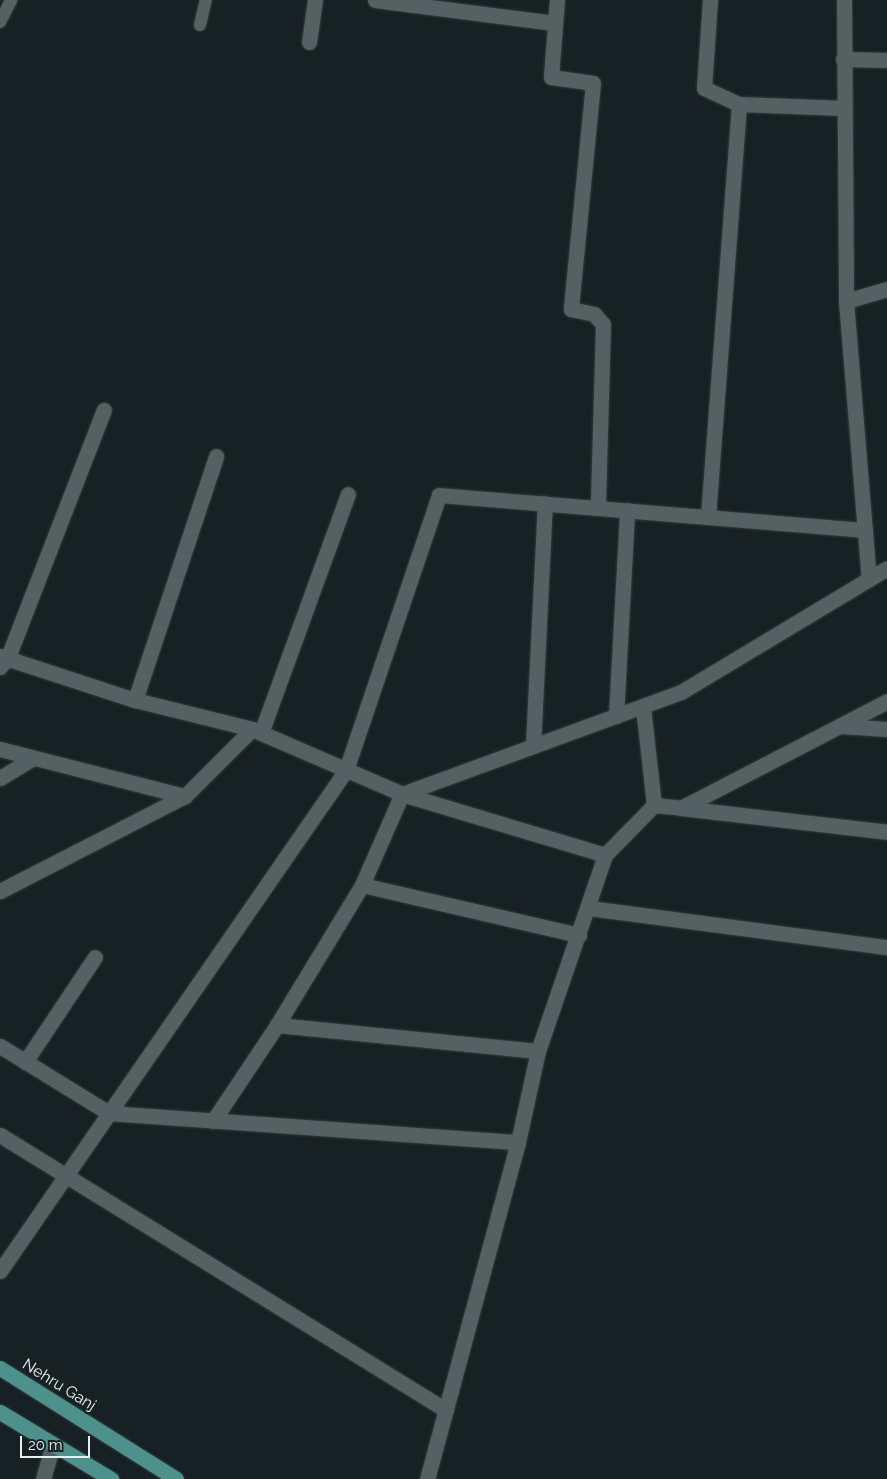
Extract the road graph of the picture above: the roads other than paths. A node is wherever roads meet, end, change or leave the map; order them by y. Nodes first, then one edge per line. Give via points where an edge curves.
1 (11, 0) edge
2 (206, 0) edge
3 (315, 0) edge
4 (375, 0) edge
5 (557, 0) edge
6 (710, 0) edge
7 (844, 0) edge
8 (0, 22) edge
9 (555, 23) junction
10 (200, 25) dead end
11 (309, 42) dead end
12 (843, 59) junction
13 (887, 60) edge
14 (739, 104) junction
15 (844, 108) junction
16 (887, 289) edge
17 (846, 301) junction
18 (104, 410) dead end
19 (216, 456) dead end
20 (348, 494) dead end
21 (545, 503) junction
22 (598, 508) junction
23 (627, 510) junction
24 (708, 517) junction
25 (865, 530) junction
26 (887, 568) edge
27 (869, 579) junction
28 (3, 660) edge
29 (135, 700) junction
30 (887, 700) edge
31 (643, 707) junction
32 (616, 716) junction
33 (840, 726) junction
34 (887, 729) edge
35 (257, 731) junction
36 (533, 746) junction
37 (0, 749) edge
38 (33, 758) junction
39 (346, 770) junction
40 (0, 778) edge
41 (402, 794) junction
42 (185, 796) junction
43 (654, 805) junction
44 (681, 808) junction
45 (887, 832) edge
46 (605, 856) junction
47 (362, 885) junction
48 (0, 891) edge
49 (589, 908) junction
50 (580, 936) junction
51 (887, 947) edge
52 (95, 957) dead end
53 (277, 1025) junction
54 (0, 1046) edge
55 (538, 1051) junction
56 (25, 1062) junction
57 (109, 1113) junction
58 (213, 1121) junction
59 (0, 1135) edge
60 (518, 1142) junction
61 (65, 1177) junction
62 (0, 1271) edge
63 (0, 1368) edge
64 (446, 1410) junction
65 (0, 1412) edge
66 (54, 1444) junction
67 (43, 1479) edge
68 (111, 1479) edge
69 (176, 1479) edge
70 (427, 1479) edge

1 - 8 lane
2 - 10 lane
3 - 11 street
4 - 9 street
5 - 9 street
6 - 14 street via 704,88
7 - 12 street
9 - 22 street via 551,77 593,83 571,309 594,314 604,324
12 - 13 street
12 - 15 street
14 - 15 street
14 - 24 street
15 - 17 street
16 - 17 street
17 - 25 street
18 - 28 street
19 - 29 street
20 - 35 street
21 - 22 street
21 - 36 street
21 - 39 street via 439,495
22 - 23 street
23 - 24 street
23 - 32 street
24 - 25 street
25 - 27 street
26 - 27 street
27 - 31 street via 681,692
28 - 29 street
29 - 35 street
30 - 33 street
31 - 32 street
31 - 43 street
32 - 36 street
33 - 34 street
33 - 44 street
35 - 39 street
35 - 42 street
36 - 41 street
37 - 38 street
38 - 40 street
38 - 42 street
39 - 41 street
39 - 57 street
41 - 46 street
41 - 47 street
42 - 48 street
43 - 44 street
43 - 46 street
44 - 45 street
46 - 49 street
47 - 50 street
47 - 53 street
49 - 50 street
49 - 51 street
50 - 55 street
52 - 56 street
53 - 55 street
53 - 58 street
54 - 56 street
55 - 60 street
56 - 57 street
57 - 58 street
57 - 61 street
58 - 60 street
59 - 61 street
60 - 64 street
61 - 62 street
61 - 64 street
63 - 69 main road, Nehru Ganj
64 - 70 street
65 - 66 main road
66 - 67 street
66 - 68 main road

